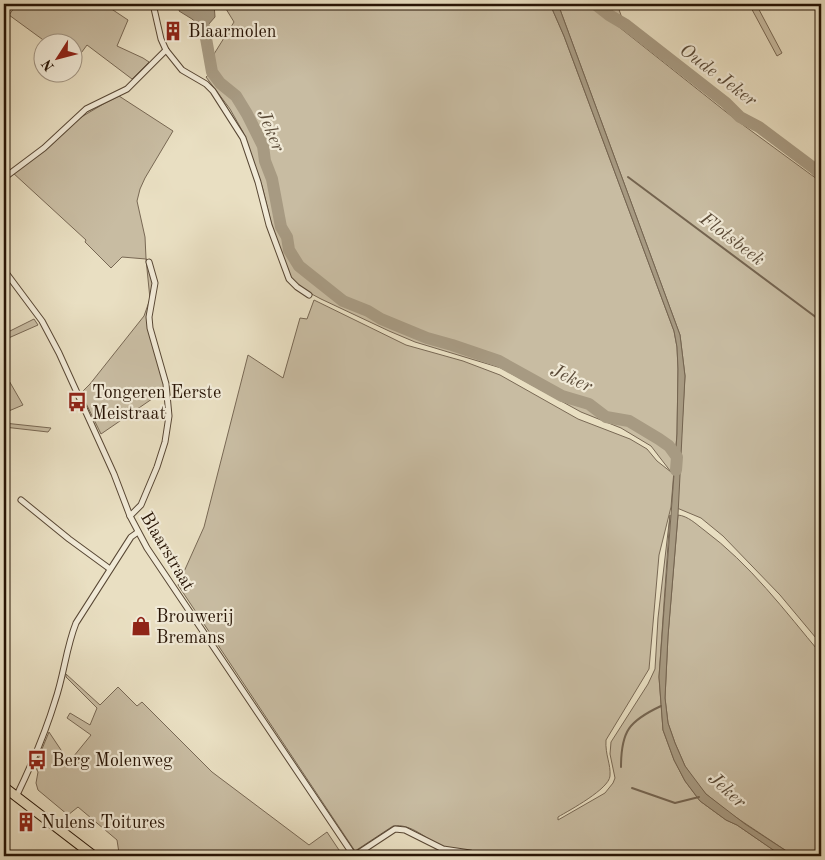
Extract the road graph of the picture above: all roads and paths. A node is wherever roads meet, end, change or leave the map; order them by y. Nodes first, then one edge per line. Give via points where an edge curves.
1 (153, 4) edge
2 (166, 50) junction
3 (4, 178) edge
4 (149, 262) dead end
5 (4, 270) edge
6 (309, 295) dead end
7 (21, 500) dead end
8 (130, 516) junction
9 (138, 532) junction
10 (110, 569) junction
11 (4, 787) edge
12 (16, 797) junction
13 (470, 853) dead end
14 (94, 856) edge
15 (354, 856) edge

1 - 2 street
2 - 3 street via 127,88 86,109 44,148
2 - 6 street via 182,70 213,92 242,138 258,182 268,225 289,279
4 - 8 street via 155,283 150,328 166,384 169,416 157,467 141,505
5 - 8 street, Blaarstraat via 42,321 59,353
7 - 10 street
8 - 9 street, Blaarstraat
9 - 10 street via 131,537
9 - 15 street, Blaarstraat
10 - 12 street via 73,631 56,700
11 - 12 main road
12 - 14 main road
13 - 15 street via 443,849 406,830 395,829

